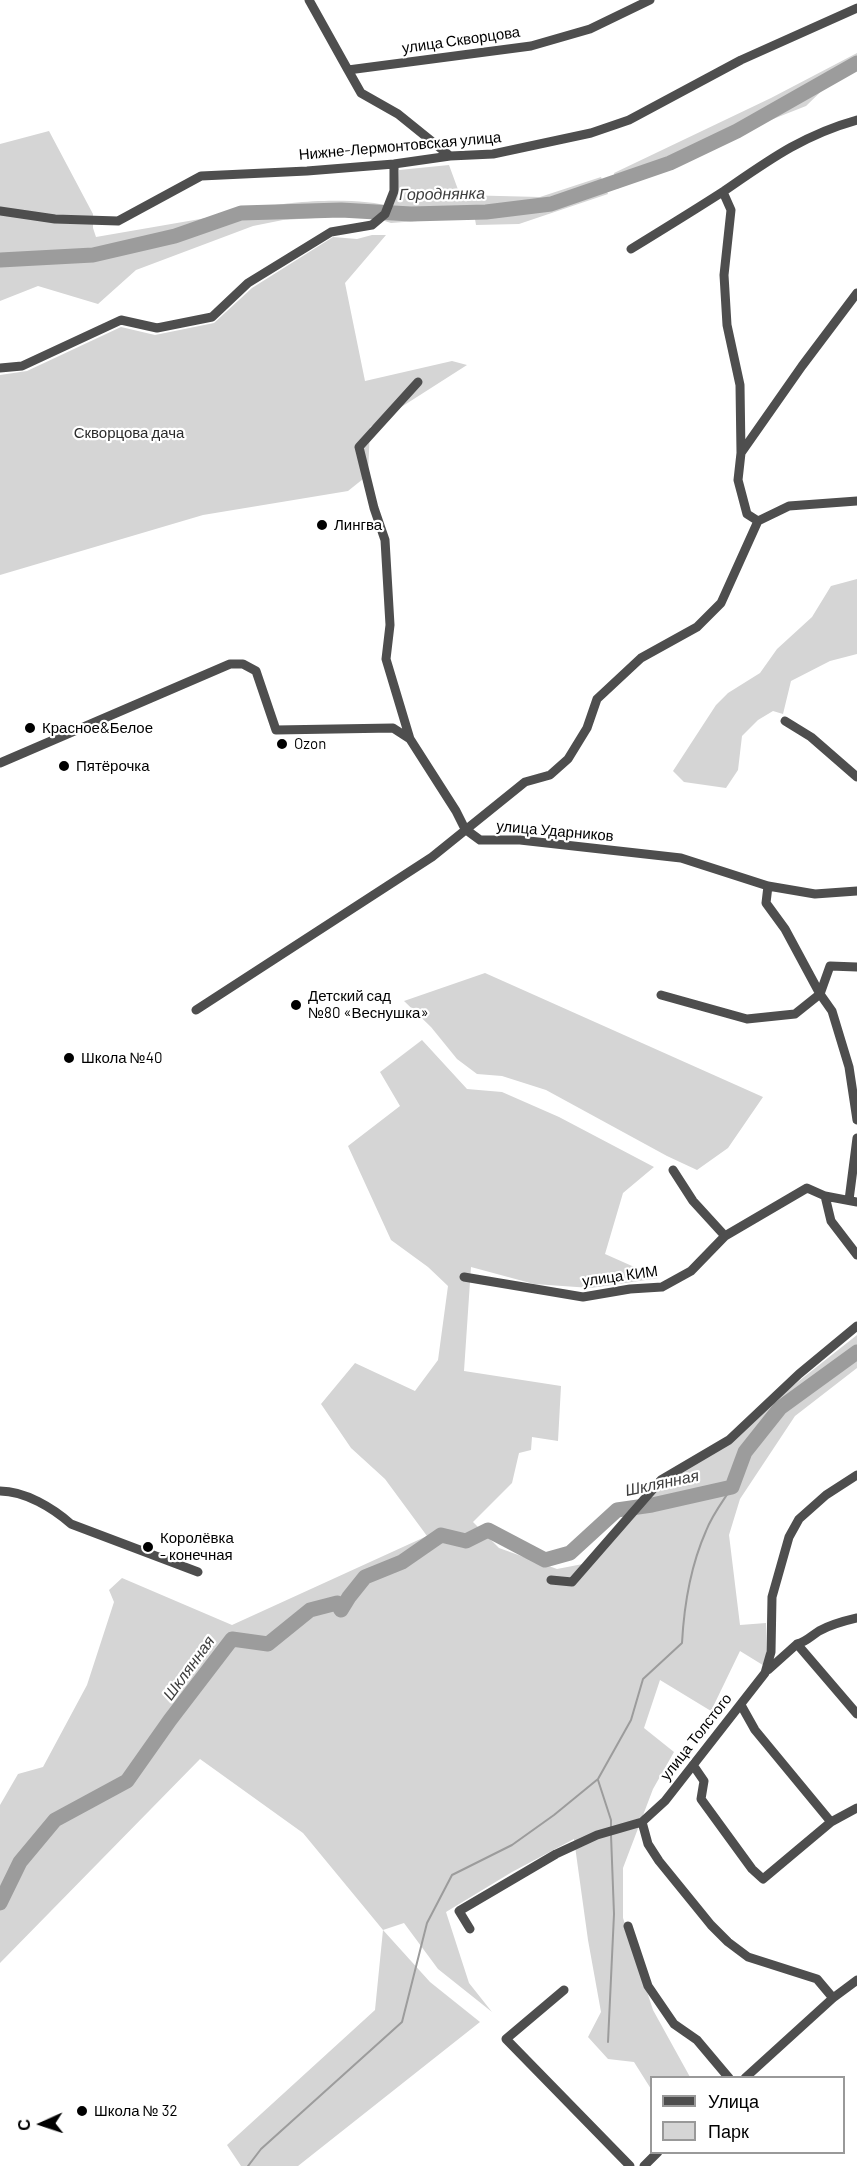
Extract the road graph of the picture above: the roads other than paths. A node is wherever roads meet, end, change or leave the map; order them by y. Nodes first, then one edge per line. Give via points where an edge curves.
1 (309, 0) edge
2 (650, 0) edge
3 (857, 8) edge
4 (348, 70) junction
5 (857, 120) edge
6 (450, 156) junction
7 (394, 164) junction
8 (723, 192) junction
9 (0, 212) edge
10 (631, 249) dead end
11 (857, 293) edge
12 (0, 368) edge
13 (418, 382) dead end
14 (741, 453) junction
15 (857, 501) edge
16 (758, 521) junction
17 (785, 721) dead end
18 (410, 739) junction
19 (0, 763) edge
20 (857, 777) edge
21 (465, 830) junction
22 (768, 886) junction
23 (857, 891) edge
24 (857, 967) edge
25 (820, 994) junction
26 (661, 995) dead end
27 (196, 1010) dead end
28 (857, 1120) edge
29 (857, 1138) edge
30 (673, 1170) dead end
31 (825, 1196) junction
32 (853, 1201) edge
33 (725, 1236) junction
34 (857, 1255) edge
35 (464, 1276) dead end
36 (857, 1326) edge
37 (857, 1475) edge
38 (0, 1491) edge
39 (198, 1572) dead end
40 (551, 1580) dead end
41 (857, 1618) edge
42 (797, 1644) junction
43 (765, 1673) junction
44 (741, 1705) junction
45 (857, 1714) edge
46 (693, 1765) junction
47 (857, 1808) edge
48 (642, 1822) junction
49 (831, 1822) junction
50 (628, 1926) dead end
51 (470, 1929) dead end
52 (857, 1980) edge
53 (564, 1990) dead end
54 (833, 1998) junction
55 (727, 2076) edge
56 (747, 2076) edge
57 (656, 2154) edge
58 (630, 2166) edge
59 (644, 2166) edge

1 - 4 street
2 - 4 street, улица Скворцова via 590,29 531,46
3 - 6 street, Нижне-Лермонтовская улица via 741,60 629,120 591,133 493,154
4 - 6 street via 361,93 398,114
5 - 8 street via 778,153
6 - 7 street, Нижне-Лермонтовская улица
7 - 9 street, Нижне-Лермонтовская улица via 201,176 118,221
7 - 12 street via 394,191 385,214 372,225 331,232 248,283 212,317 157,328 121,320 22,366
8 - 10 street
8 - 14 street via 730,210 724,275 727,325 740,385
11 - 14 street
13 - 18 street via 359,447 385,540 390,625 386,659
14 - 16 street via 738,480 747,514
15 - 16 street via 789,506
16 - 21 street via 722,603 697,627 641,658 597,699 587,729 568,759 550,775 525,782
17 - 20 street via 812,737
18 - 19 street via 393,728 276,730 255,671 243,664 230,664
18 - 21 street
21 - 22 street, улица Ударников via 480,840 520,840 681,858
21 - 27 street via 385,889
22 - 23 street, улица Ударников via 815,894
22 - 25 street via 766,903 785,929
24 - 25 street via 830,966
25 - 26 street via 795,1014 747,1019
25 - 28 street via 832,1011 849,1067
29 - 32 street
30 - 33 street via 693,1202
31 - 32 street, улица КИМ
31 - 33 street, улица КИМ via 807,1188
31 - 34 street via 831,1221
33 - 35 street, улица КИМ via 691,1271 662,1287 583,1297
36 - 40 street via 729,1440 661,1480 572,1582
37 - 43 street, улица Толстого via 799,1519 789,1537 772,1597 771,1652
38 - 39 street via 21,1494 71,1524
41 - 42 street
42 - 43 street
42 - 45 street
43 - 44 street, улица Толстого
44 - 46 street, улица Толстого
44 - 49 street via 755,1730
46 - 48 street, улица Толстого via 665,1801
46 - 49 street via 704,1781 701,1799 763,1879
47 - 49 street
48 - 51 street, улица Толстого via 556,1854 459,1911
48 - 54 street via 648,1844 659,1861 728,1942 748,1957 817,1979
50 - 55 street via 648,1986 674,2024 697,2040
52 - 54 street
53 - 58 street via 506,2039
54 - 56 street
57 - 59 street

